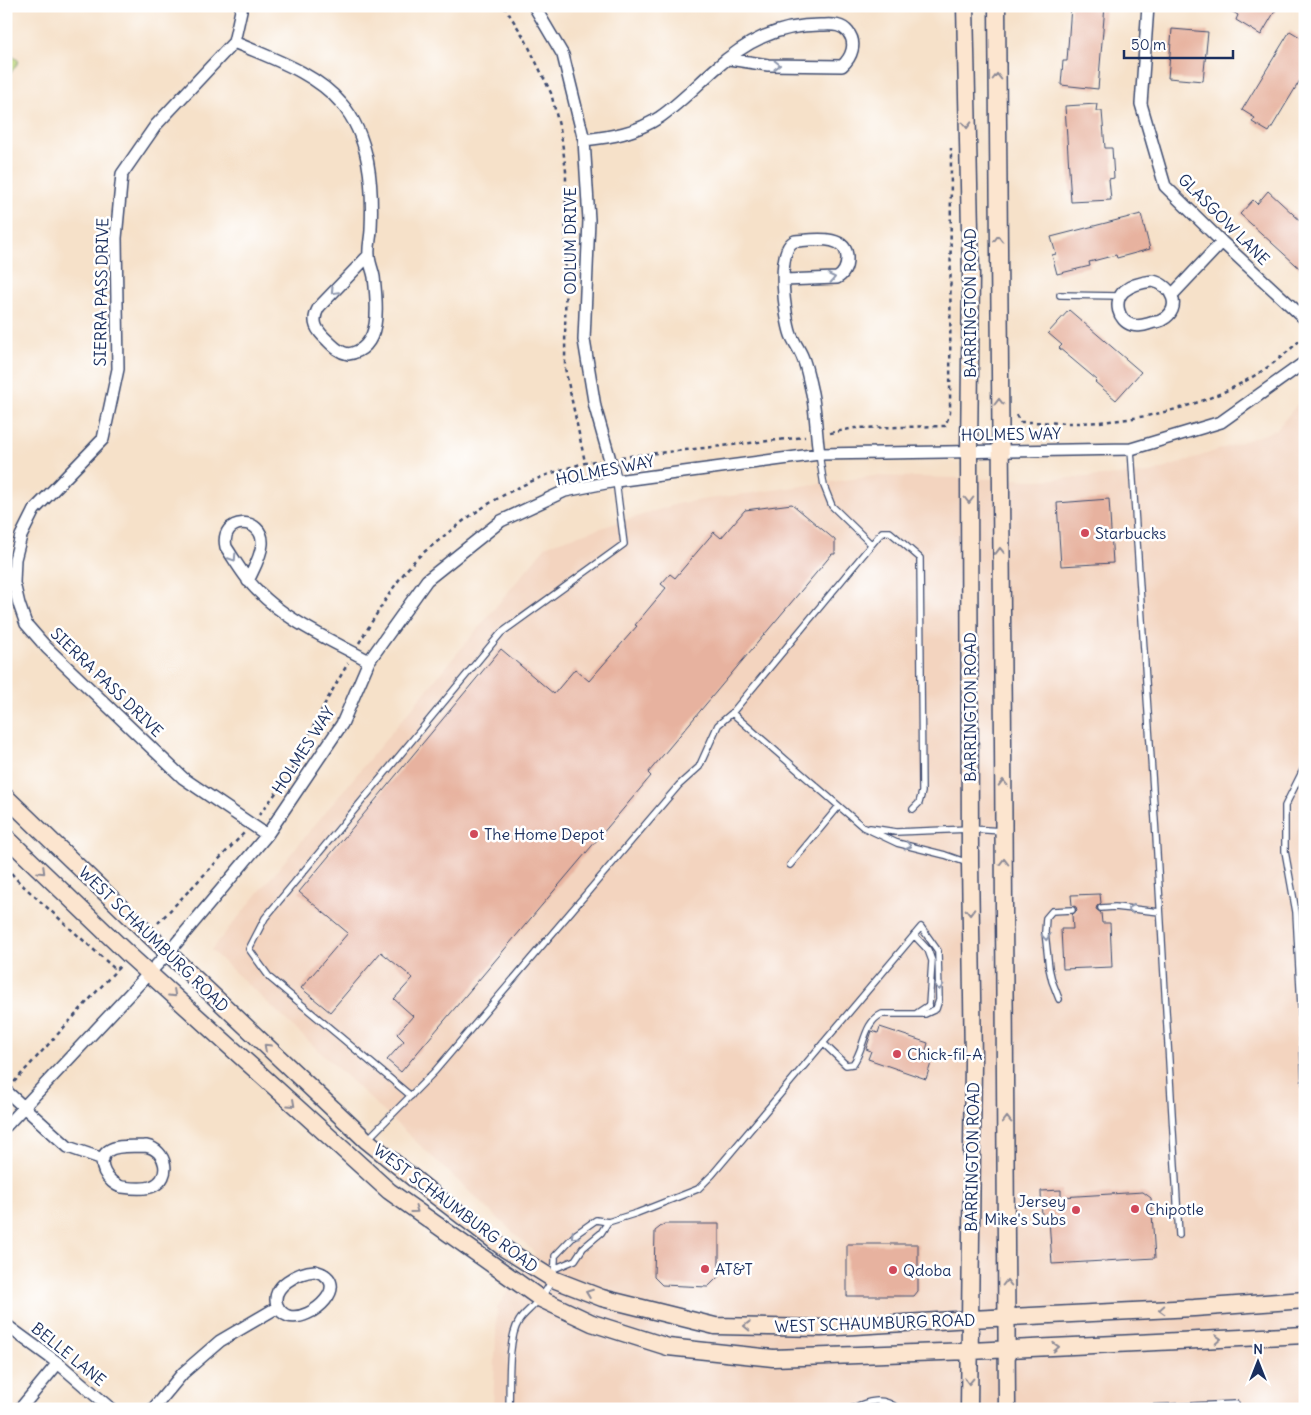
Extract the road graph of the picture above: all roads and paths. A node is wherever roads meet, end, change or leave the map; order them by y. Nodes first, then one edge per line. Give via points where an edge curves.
1 (242, 6) edge
2 (504, 6) edge
3 (534, 6) edge
4 (965, 6) edge
5 (997, 6) edge
6 (1148, 6) edge
7 (234, 42) junction
8 (728, 59) junction
9 (584, 140) junction
10 (951, 145) dead end
11 (1222, 242) junction
12 (368, 256) junction
13 (784, 280) junction
14 (1060, 295) dead end
15 (1172, 295) junction
16 (1120, 296) junction
17 (1305, 319) edge
18 (1305, 336) edge
19 (1305, 362) edge
20 (1014, 413) dead end
21 (816, 436) junction
22 (1132, 449) junction
23 (969, 451) junction
24 (999, 451) junction
25 (819, 454) junction
26 (610, 458) junction
27 (585, 462) junction
28 (616, 481) junction
29 (872, 544) junction
30 (248, 581) junction
31 (353, 653) junction
32 (369, 661) junction
33 (732, 713) junction
34 (1305, 766) edge
35 (6, 797) edge
36 (839, 806) junction
37 (913, 809) dead end
38 (252, 825) junction
39 (863, 827) junction
40 (970, 828) junction
41 (1004, 831) junction
42 (267, 835) junction
43 (6, 837) edge
44 (970, 863) junction
45 (790, 865) dead end
46 (6, 867) edge
47 (1101, 908) dead end
48 (1072, 910) dead end
49 (1160, 912) junction
50 (148, 934) junction
51 (914, 935) junction
52 (168, 953) junction
53 (129, 955) junction
54 (116, 970) junction
55 (150, 972) junction
56 (1059, 998) dead end
57 (915, 1014) junction
58 (823, 1044) junction
59 (1305, 1083) edge
60 (9, 1088) edge
61 (411, 1096) junction
62 (23, 1106) junction
63 (6, 1126) edge
64 (366, 1140) junction
65 (102, 1159) junction
66 (608, 1222) junction
67 (1179, 1235) dead end
68 (554, 1273) junction
69 (541, 1299) junction
70 (1305, 1300) edge
71 (278, 1307) junction
72 (1007, 1318) junction
73 (970, 1319) junction
74 (6, 1325) edge
75 (1305, 1336) edge
76 (1007, 1349) junction
77 (970, 1351) junction
78 (58, 1363) junction
79 (1236, 1404) dead end
80 (20, 1409) edge
81 (111, 1409) edge
82 (153, 1409) edge
83 (509, 1409) edge
84 (851, 1409) edge
85 (898, 1409) edge
86 (969, 1409) edge
87 (1007, 1409) edge
88 (1126, 1409) edge

1 - 7 street
2 - 27 path via 526,39 551,94 561,134 566,172 564,368
3 - 9 street, ODLUM DRIVE via 563,55
4 -> 23 main road, BARRINGTON ROAD via 970,274
24 -> 5 main road, BARRINGTON ROAD
6 - 11 street, GLASGOW LANE via 1141,104 1165,186
7 - 12 street via 309,75 341,103 361,135 368,164 371,220
7 - 38 street, SIERRA PASS DRIVE via 156,125 122,174 116,238 118,369 103,439 34,510 21,536 15,559 14,583 26,624 46,648 183,778
8 -> 8 street via 768,65 842,66 852,53 853,43 842,27 800,25 776,30
8 - 9 street via 680,102 639,129 613,137
9 - 26 street, ODLUM DRIVE via 589,220 584,340 595,407
10 - 21 path via 950,413 945,426 855,428
11 - 15 street
11 - 17 street, GLASGOW LANE
12 -> 12 street via 319,307 314,318 317,331 335,348 348,354 361,350 376,323 374,276
13 -> 13 street via 836,278 842,275 846,266 847,252 841,243 832,240 795,240 784,254
13 - 21 street via 786,317 791,336 803,357 813,395
14 - 16 lane
15 - 16 street via 1166,286 1153,281 1126,289
15 - 16 street via 1173,305 1167,316 1141,326 1128,324 1123,319 1118,307
18 - 20 path via 1248,381 1195,404 1119,420 1077,423 1020,422
19 - 22 street, HOLMES WAY via 1221,422
21 - 25 street
21 - 26 path
22 - 24 street, HOLMES WAY
22 - 49 lane
23 - 24 street, HOLMES WAY
23 - 25 street, HOLMES WAY
23 -> 40 main road, BARRINGTON ROAD
41 -> 24 main road, BARRINGTON ROAD
25 - 28 street, HOLMES WAY
25 - 29 lane via 824,486 832,506
26 - 27 path
26 - 28 street, ODLUM DRIVE
27 - 31 path via 520,485 456,526 410,566
28 - 32 street, HOLMES WAY via 565,491 501,521 428,580
28 - 61 lane via 624,544 501,633 264,918 249,949 270,978
29 - 33 lane
29 - 37 lane via 882,532 890,532 920,558 922,792
30 -> 30 street via 262,543 259,531 243,523 228,531 225,542
30 - 31 street via 293,619
31 - 32 street
31 - 38 path via 289,776
32 - 42 street, HOLMES WAY via 342,724
33 - 36 lane
33 - 61 lane via 718,725 699,767 679,785
34 - 59 lane via 1285,806 1285,851 1296,912
35 - 50 main road, WEST SCHAUMBURG ROAD
36 - 39 lane
36 - 45 lane
38 - 42 street, SIERRA PASS DRIVE
38 - 50 path
39 - 40 lane via 896,832
39 -> 44 lane via 897,844
40 - 41 lane
40 - 44 main road, BARRINGTON ROAD
72 -> 41 main road, BARRINGTON ROAD
42 - 52 street, HOLMES WAY
43 -> 53 main road, WEST SCHAUMBURG ROAD
44 -> 73 main road, BARRINGTON ROAD via 973,1062
46 - 54 path
49 -> 47 lane
48 -> 56 lane via 1052,911 1046,918 1049,968
49 - 67 lane
50 - 52 main road, WEST SCHAUMBURG ROAD
51 - 57 lane via 928,950 932,961 928,1005
51 -> 57 lane via 921,927 938,951 939,1000 936,1009
51 - 58 lane
52 - 55 street, HOLMES WAY
64 -> 52 main road, WEST SCHAUMBURG ROAD
53 - 54 path
53 - 55 main road, WEST SCHAUMBURG ROAD
54 - 60 path
55 - 62 street, HOLMES WAY
55 -> 69 main road, WEST SCHAUMBURG ROAD via 389,1191
57 - 58 lane via 882,1014 876,1017 870,1023 853,1064 846,1065
58 - 66 lane via 698,1189
60 - 62 street
61 - 64 lane
62 - 63 street, HOLMES WAY
62 - 65 street via 68,1147
64 - 68 main road, WEST SCHAUMBURG ROAD via 498,1243
65 - 65 street via 107,1178 123,1187 148,1188 163,1174 163,1156 151,1147 116,1147
66 - 68 lane via 575,1260
66 -> 68 lane via 596,1220 576,1234 555,1256
68 - 69 lane
73 -> 68 main road, WEST SCHAUMBURG ROAD via 821,1328 715,1326 602,1298
69 - 77 main road, WEST SCHAUMBURG ROAD via 592,1323 668,1347 773,1358
69 - 83 lane via 518,1321 510,1347
70 -> 72 main road, WEST SCHAUMBURG ROAD
71 - 71 street via 288,1316 303,1315 328,1298 329,1281 320,1273 304,1274 280,1287 276,1297
71 - 82 street via 220,1341 183,1373
72 - 73 main road, WEST SCHAUMBURG ROAD
72 - 76 main road, BARRINGTON ROAD
73 - 77 main road, BARRINGTON ROAD
74 - 78 street, BELLE LANE
76 -> 75 main road, WEST SCHAUMBURG ROAD
76 - 77 main road, WEST SCHAUMBURG ROAD
76 - 87 main road, BARRINGTON ROAD
77 -> 86 main road, BARRINGTON ROAD
78 - 80 street
78 - 81 street, BELLE LANE
79 - 88 lane
84 - 85 lane via 874,1400 885,1401

